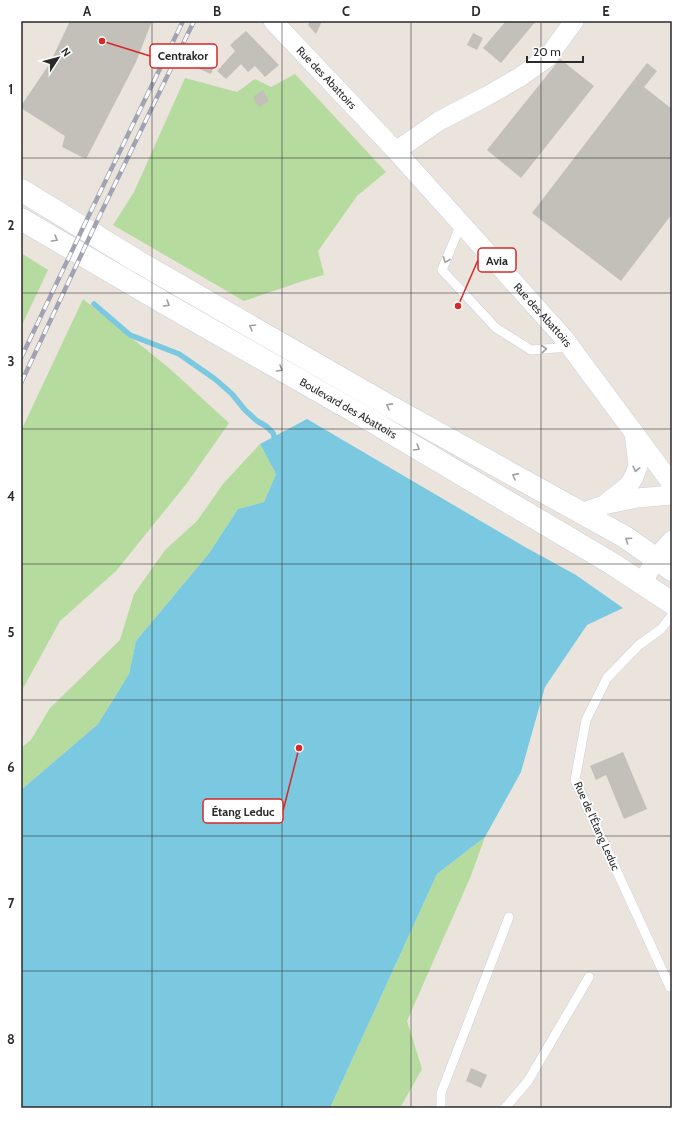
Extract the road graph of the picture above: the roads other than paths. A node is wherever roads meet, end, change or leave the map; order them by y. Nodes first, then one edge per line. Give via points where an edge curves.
1 (273, 21) edge
2 (574, 21) edge
3 (396, 151) junction
4 (21, 190) edge
5 (21, 219) edge
6 (461, 224) junction
7 (570, 347) junction
8 (634, 431) junction
9 (672, 484) edge
10 (672, 495) edge
11 (604, 505) junction
12 (581, 514) junction
13 (672, 540) edge
14 (664, 564) edge
15 (642, 584) junction
16 (672, 603) edge
17 (672, 615) edge
18 (509, 917) dead end
19 (589, 977) dead end
20 (670, 987) dead end
21 (441, 1108) edge
22 (505, 1108) edge

1 - 3 street, Rue des Abattoirs
2 - 3 street via 548,57 487,96 439,121
3 - 6 street, Rue des Abattoirs
12 -> 4 street, Boulevard des Abattoirs via 137,261
5 -> 15 street, Boulevard des Abattoirs via 373,422
6 - 7 street, Rue des Abattoirs
6 -> 7 lane via 442,270 496,328 531,350
7 - 8 street, Rue des Abattoirs
8 - 9 street, Rue des Abattoirs
8 -> 11 street via 638,466 634,478
10 - 11 street via 637,498
11 - 12 street
14 -> 12 street, Boulevard des Abattoirs via 625,537
13 - 14 street
14 - 15 street
15 - 16 street, Boulevard des Abattoirs
17 - 20 lane, Rue de l'Étang Leduc via 661,629 639,645 607,678 586,720 575,780
18 - 21 lane via 441,1093
19 - 22 lane via 528,1081

